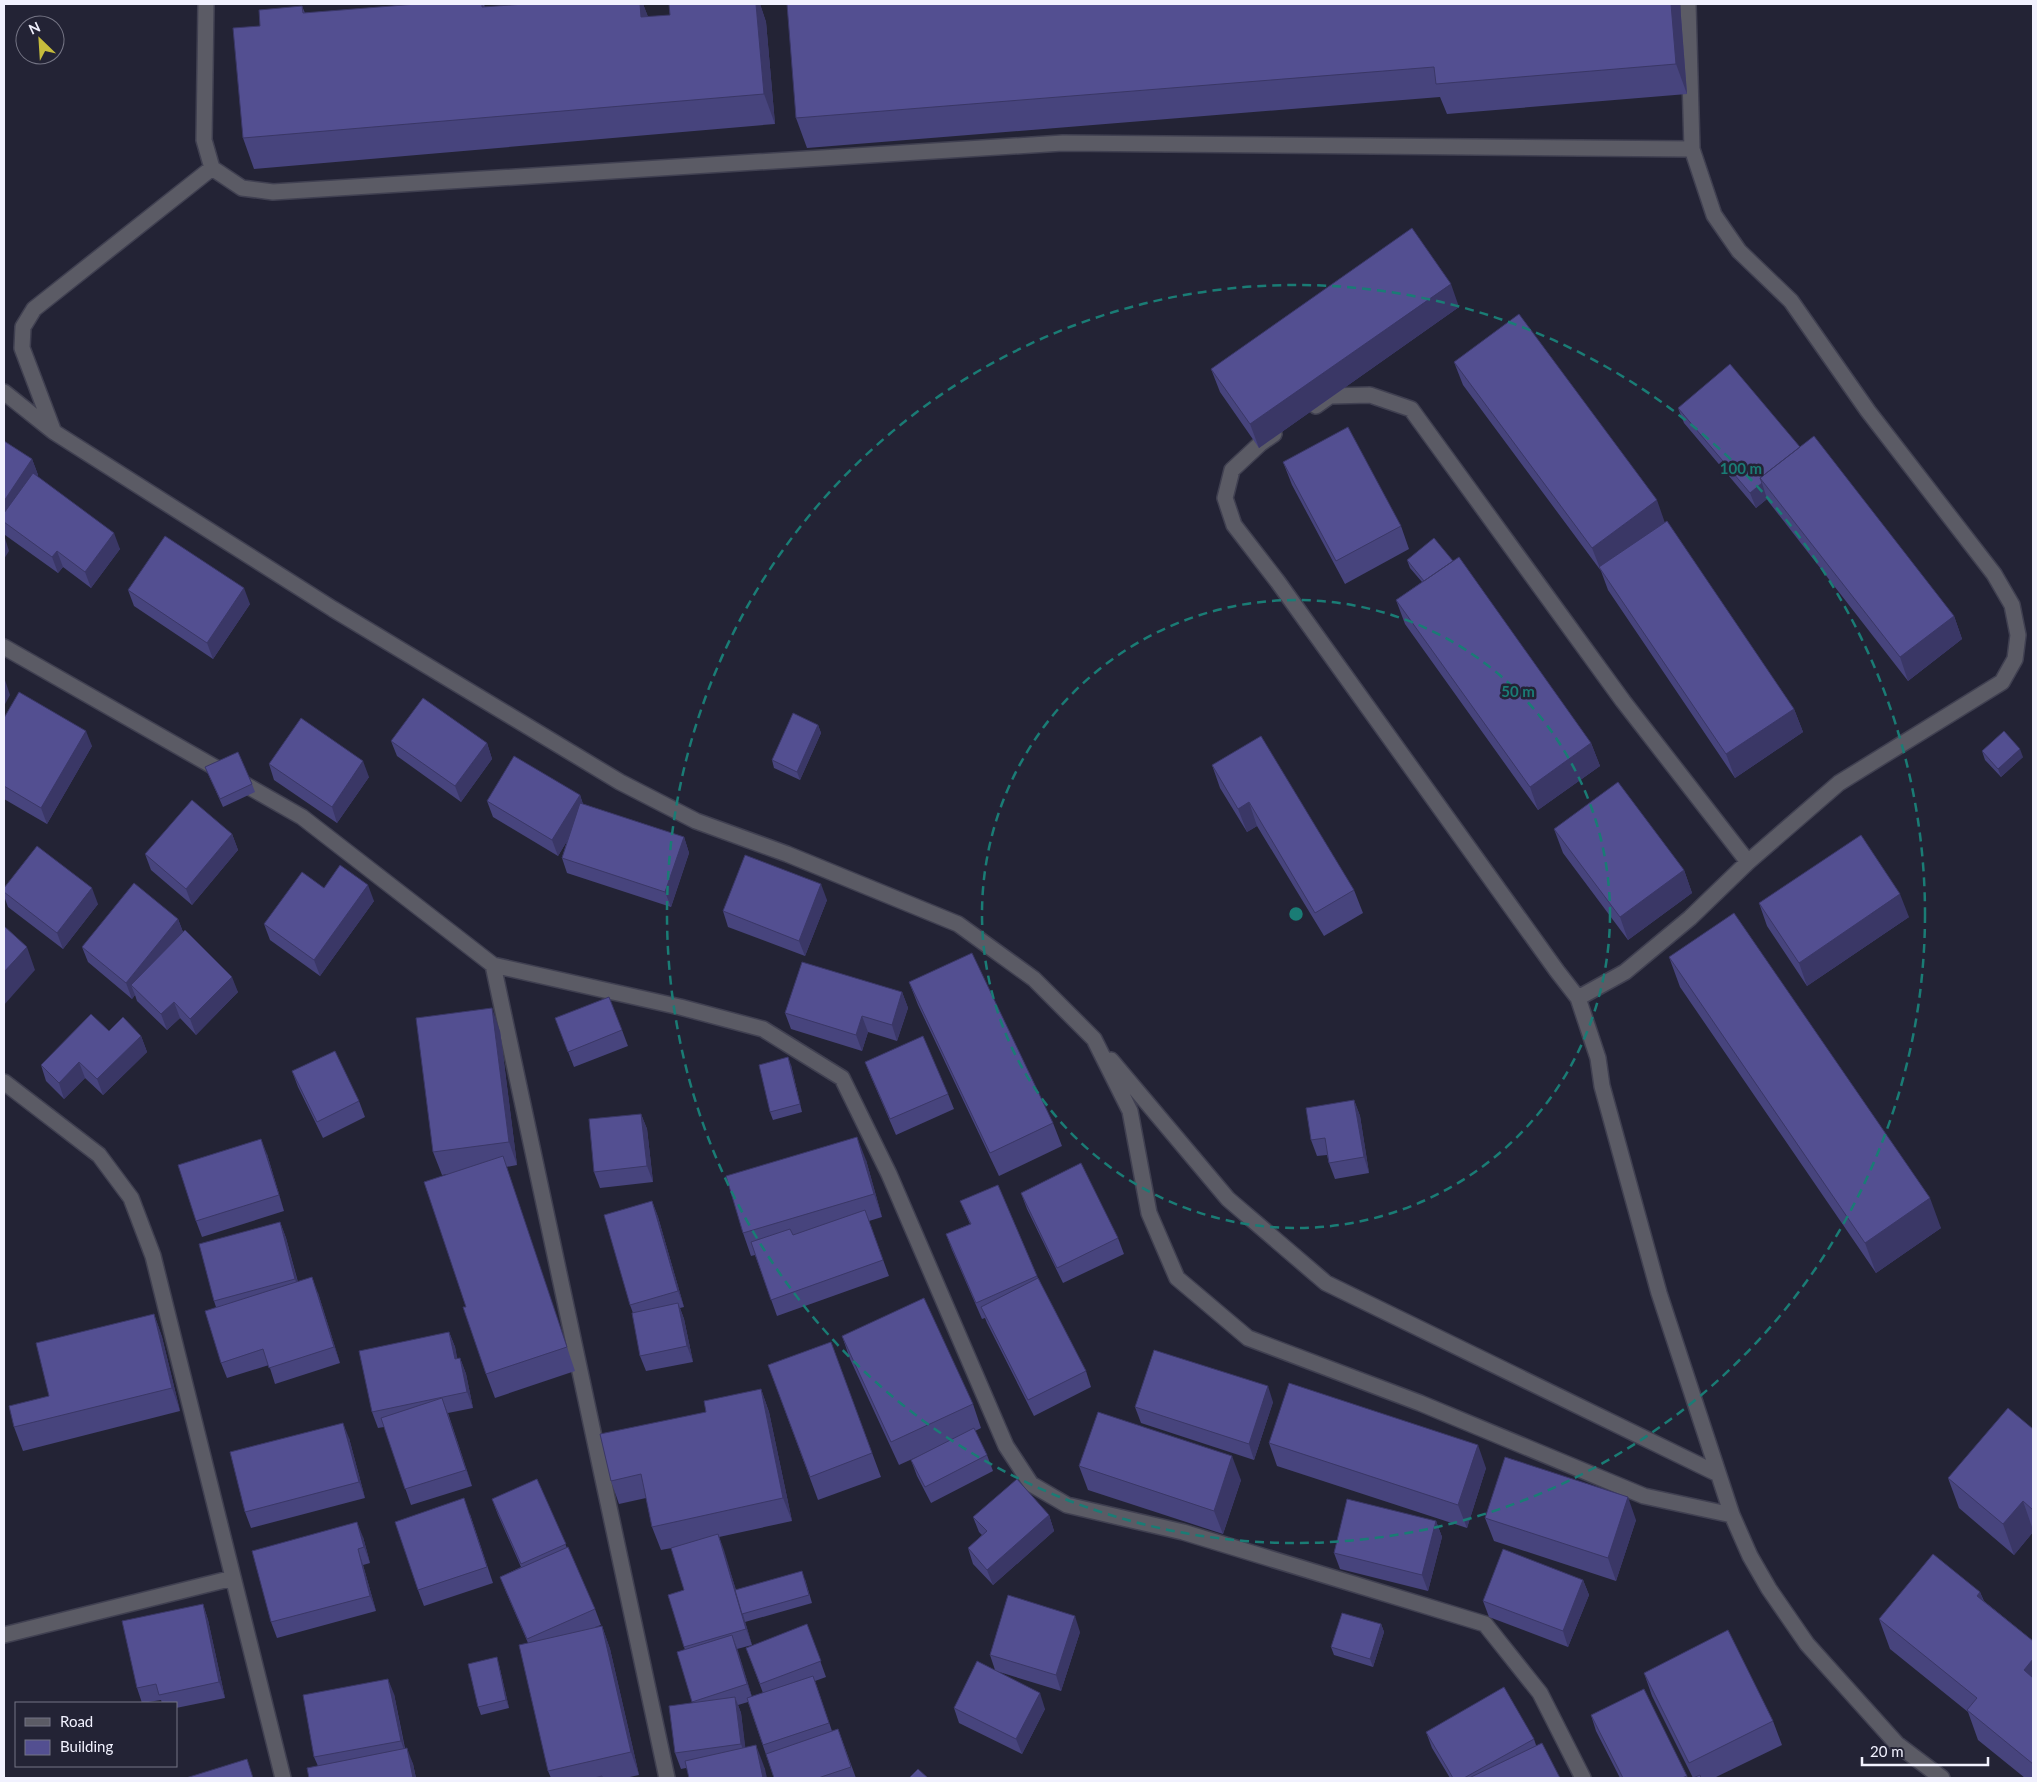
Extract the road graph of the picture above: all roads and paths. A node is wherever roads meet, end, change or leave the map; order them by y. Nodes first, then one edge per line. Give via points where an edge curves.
1 (206, 4) edge
2 (1688, 4) edge
3 (1692, 149) junction
4 (212, 168) junction
5 (4, 392) edge
6 (1307, 412) edge
7 (1284, 427) edge
8 (54, 432) junction
9 (4, 647) edge
10 (1748, 862) junction
11 (493, 965) junction
12 (1578, 998) junction
13 (1094, 1039) junction
14 (4, 1082) edge
15 (1718, 1474) junction
16 (1732, 1516) junction
17 (233, 1578) junction
18 (4, 1635) edge
19 (282, 1778) edge
20 (667, 1778) edge
21 (1583, 1778) edge
22 (1942, 1778) edge

1 - 4 street via 204,140
2 - 3 street
3 - 4 street via 1063,144 273,192 242,188
3 - 10 street via 1714,215 1739,251 1791,301 1868,411 1994,574 2012,605 2018,635 2016,659 2002,682 1839,783
4 - 8 street via 34,309 23,328 22,348
5 - 8 street
6 - 10 street via 1330,396 1370,395 1411,409 1623,700
7 - 12 street via 1232,470 1225,498 1234,525
8 - 13 street via 334,609 620,782 696,821 787,854 958,924 1034,979
9 - 11 street via 302,817
10 - 12 street via 1690,918 1625,972
11 - 20 street
11 - 21 street via 680,1006 763,1029 842,1078 889,1174 1006,1446 1031,1484 1067,1505 1183,1532 1485,1624 1540,1693
12 - 15 street via 1598,1058 1602,1086 1659,1293
13 - 15 street via 1228,1199 1326,1283
13 - 16 street via 1130,1111 1149,1213 1177,1278 1248,1338 1420,1403 1644,1496
14 - 17 street via 99,1155 131,1198 153,1256
15 - 16 street
16 - 22 street via 1769,1589 1807,1644 1897,1744
17 - 18 street
17 - 19 street

